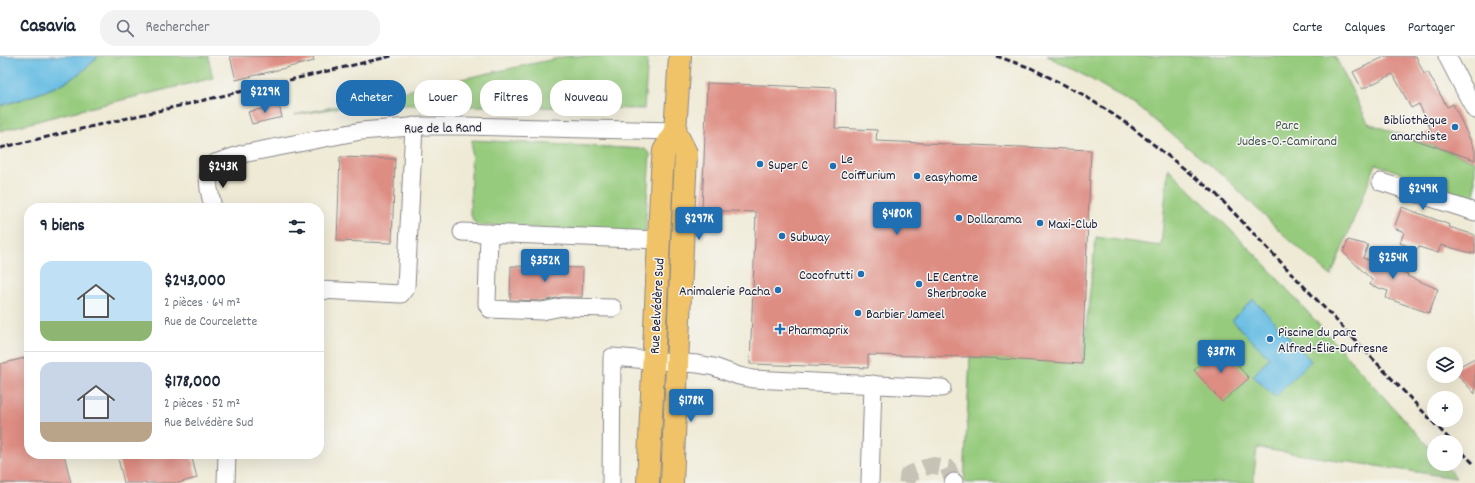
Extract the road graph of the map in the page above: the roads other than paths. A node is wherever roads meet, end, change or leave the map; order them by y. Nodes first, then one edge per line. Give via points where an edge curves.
1 (680, 56) edge
2 (1447, 56) edge
3 (1475, 110) edge
4 (414, 126) junction
5 (675, 131) junction
6 (1380, 182) dead end
7 (212, 203) edge
8 (1475, 212) edge
9 (462, 232) dead end
10 (489, 233) junction
11 (659, 240) junction
12 (324, 290) edge
13 (613, 308) dead end
14 (654, 360) junction
15 (677, 362) junction
16 (873, 384) junction
17 (942, 388) dead end
18 (227, 459) edge
19 (226, 483) edge
20 (611, 483) edge
21 (648, 483) edge
22 (672, 483) edge
23 (870, 483) edge

1 - 5 main road, Rue Belvédère Sud
2 - 3 street
4 - 5 street, Rue de la Rand
4 - 7 street, Rue de la Rand via 361,131 242,154 215,163 209,169 208,178
4 - 12 street via 406,287 401,294
5 - 11 main road, Rue Belvédère Sud via 664,151
5 - 15 main road, Rue Belvédère Sud via 686,153
6 - 8 street
9 - 10 street
10 - 11 street
10 - 13 street via 487,304 490,309 542,311 562,307
11 - 14 main road, Rue Belvédère Sud
14 - 15 street
14 - 20 street via 612,357
14 - 21 main road, Rue Belvédère Sud
15 - 16 street via 714,367 739,376 754,378
15 - 22 main road, Rue Belvédère Sud
16 - 17 street
16 - 23 street
18 - 19 street

